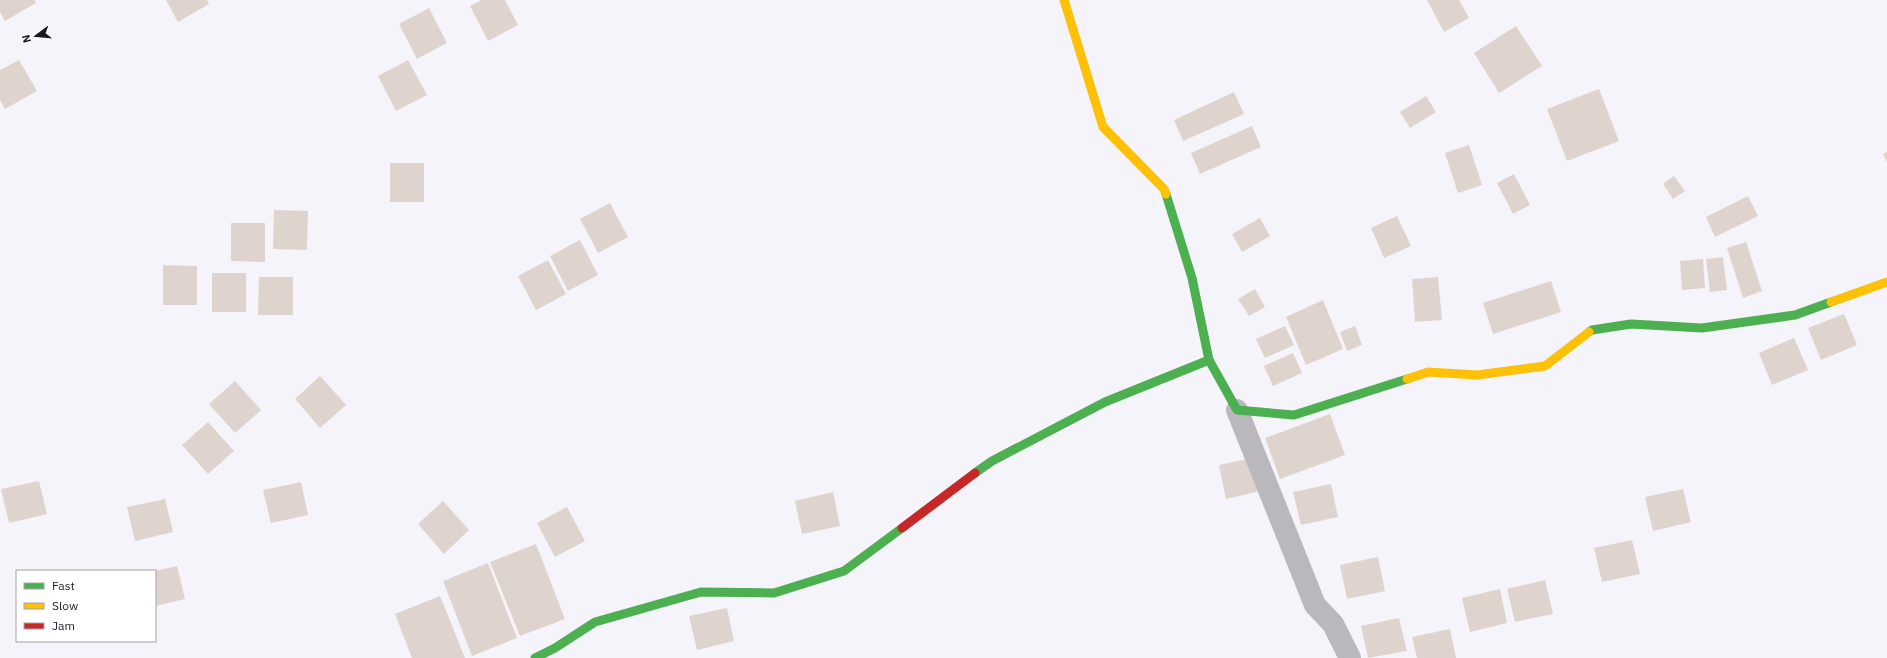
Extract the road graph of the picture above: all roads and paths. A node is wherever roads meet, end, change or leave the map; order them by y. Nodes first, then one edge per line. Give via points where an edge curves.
1 (1064, 0) edge
2 (1887, 282) edge
3 (1209, 360) junction
4 (1237, 410) junction
5 (535, 658) edge
6 (1350, 658) edge

1 - 3 street via 1103,127 1164,189 1192,278
2 - 4 street via 1795,316 1702,328 1631,324 1592,330 1545,366 1477,375 1428,372 1294,415
3 - 4 street
3 - 5 street via 1105,402 992,461 844,571 774,593 701,592 596,622
4 - 6 street via 1315,605 1333,624

